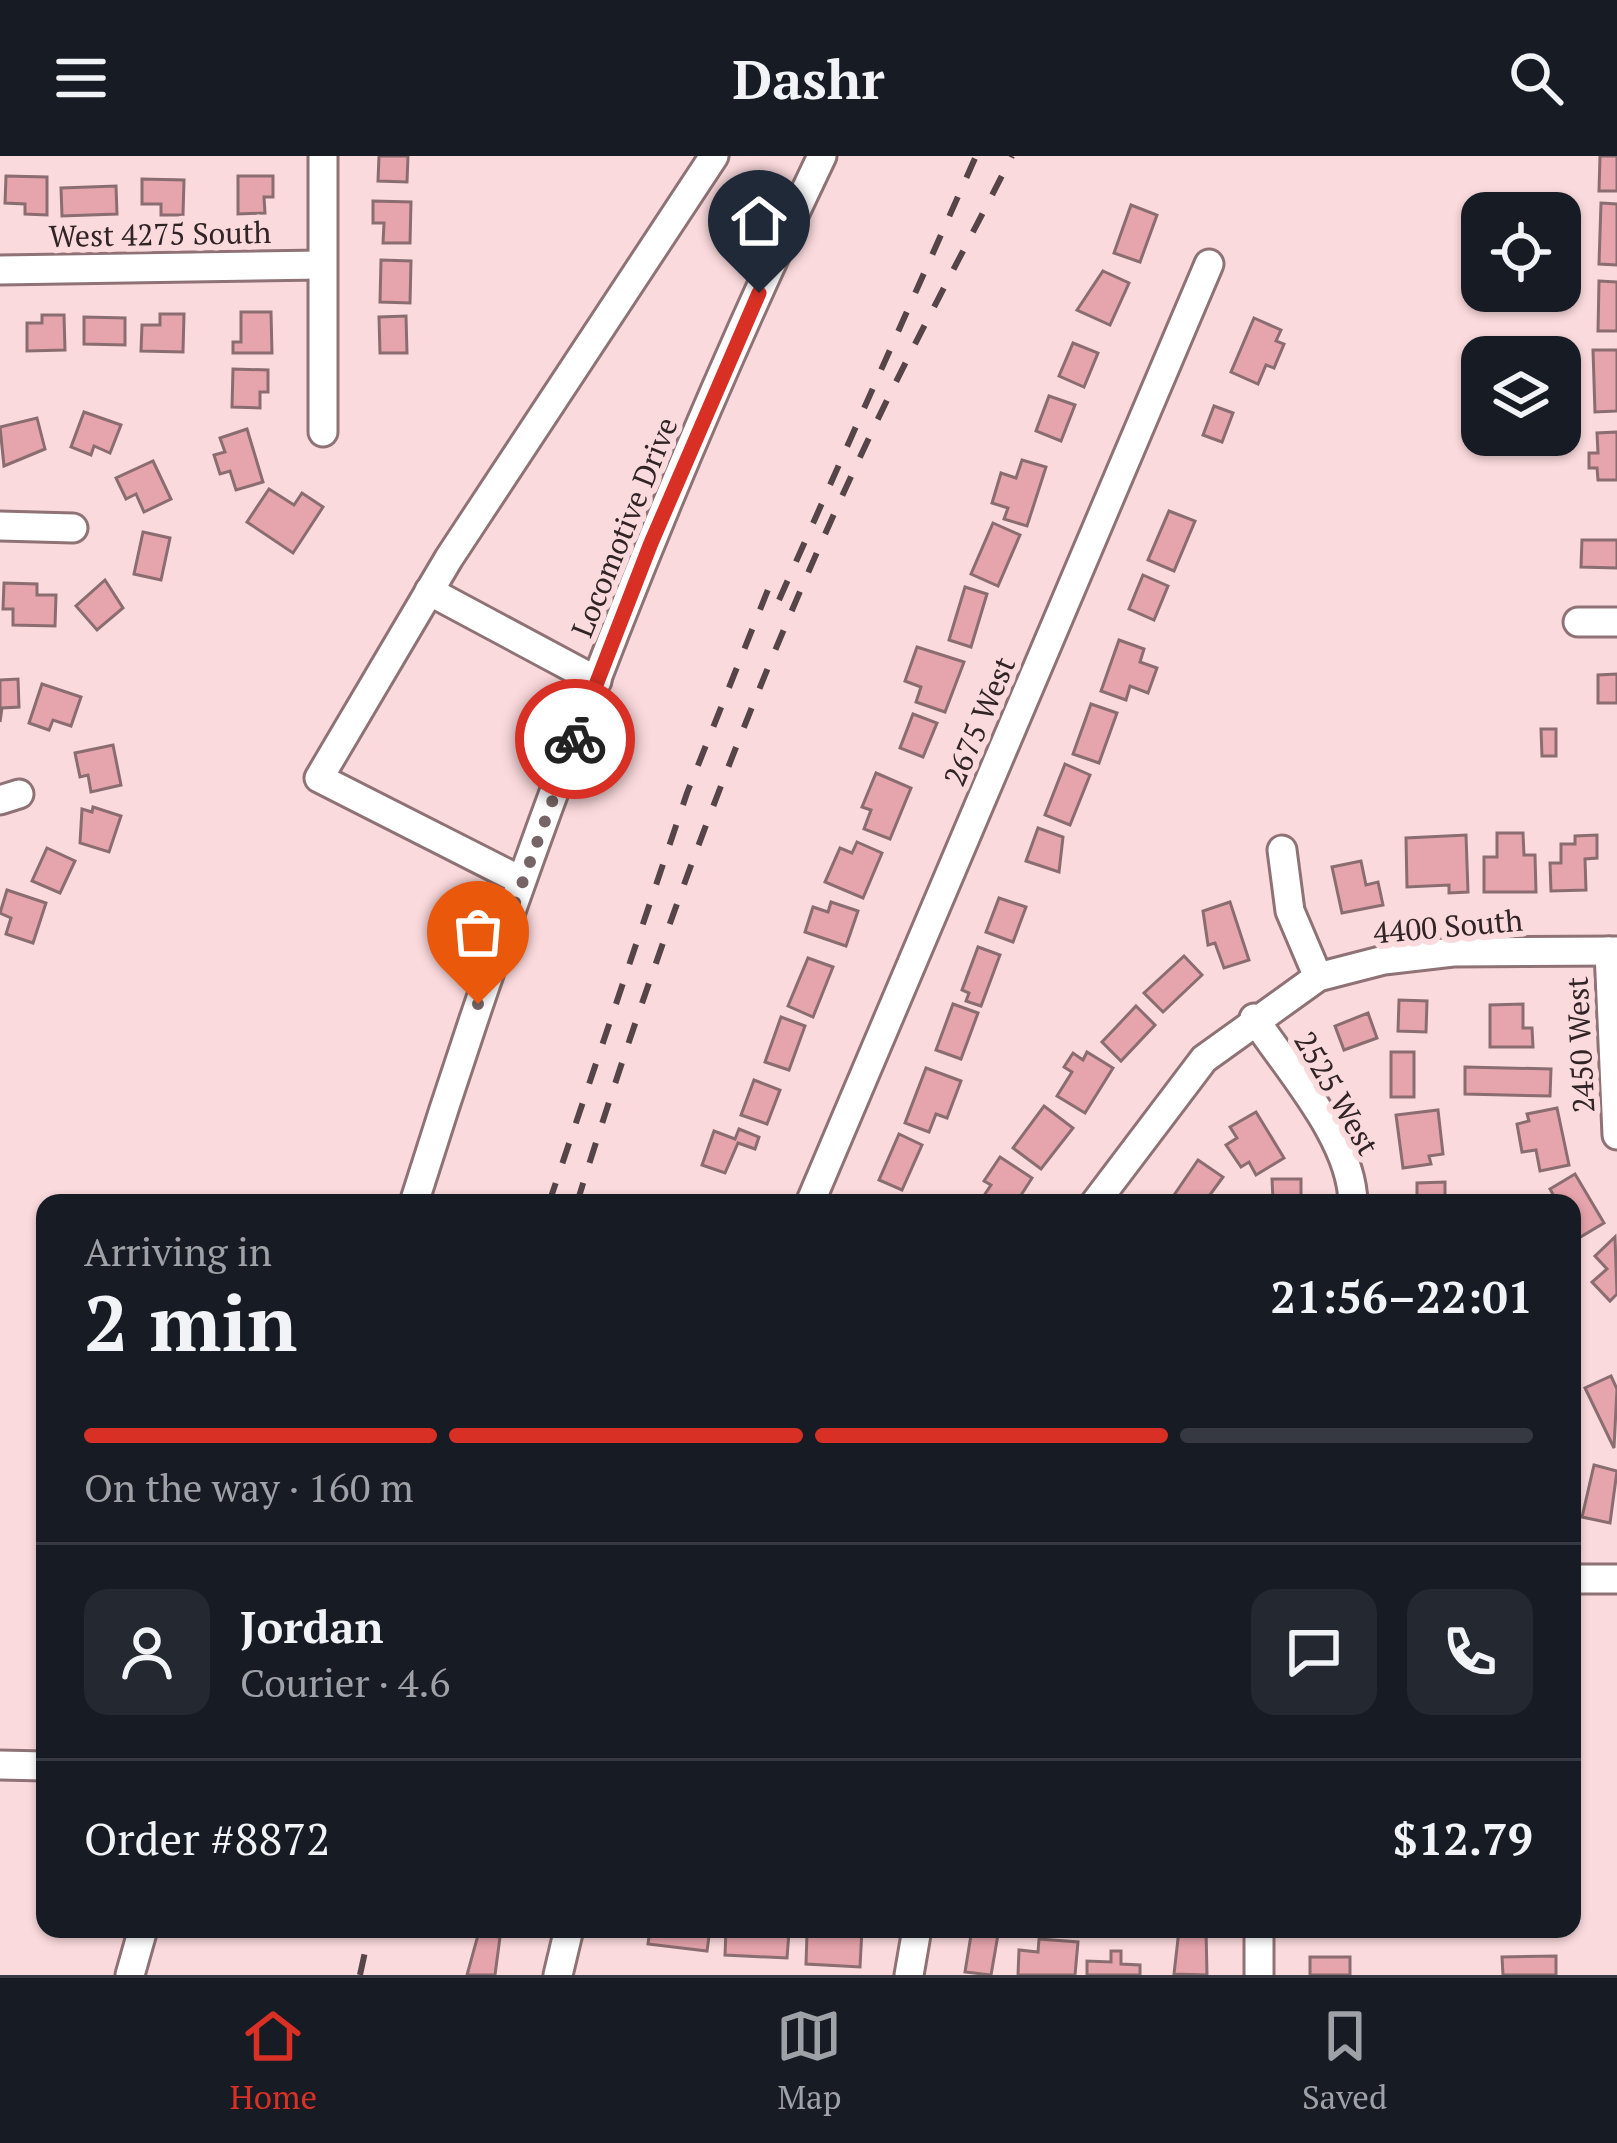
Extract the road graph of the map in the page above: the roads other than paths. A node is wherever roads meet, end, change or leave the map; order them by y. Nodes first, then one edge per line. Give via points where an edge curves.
1 (323, 156) edge
2 (714, 156) edge
3 (821, 156) edge
4 (1209, 264) dead end
5 (321, 265) junction
6 (0, 270) edge
7 (323, 432) dead end
8 (0, 526) edge
9 (73, 529) dead end
10 (429, 591) junction
11 (1578, 622) dead end
12 (1617, 622) edge
13 (597, 681) junction
14 (1282, 850) dead end
15 (520, 880) junction
16 (1613, 951) edge
17 (1318, 977) junction
18 (1254, 1018) junction
19 (1617, 1136) edge
20 (417, 1194) edge
21 (814, 1194) edge
22 (1102, 1194) edge
23 (1350, 1194) edge
24 (1581, 1579) edge
25 (1617, 1579) edge
26 (0, 1765) edge
27 (36, 1766) edge
28 (140, 1938) edge
29 (566, 1938) edge
30 (916, 1938) edge
31 (1259, 1938) edge
32 (130, 1975) edge
33 (558, 1975) edge
34 (910, 1975) edge
35 (1259, 1975) edge

1 - 5 street
2 - 10 street
3 - 13 street, Locomotive Drive
4 - 21 street, 2675 West
5 - 6 street, West 4275 South
5 - 7 street
8 - 9 street
10 - 13 street
10 - 15 street via 319,778
11 - 12 street
13 - 15 street, Locomotive Drive
14 - 17 street via 1290,910
15 - 20 street, Locomotive Drive
16 - 17 street, 4400 South via 1453,952
16 - 19 street, 2450 West
17 - 18 street, 4400 South
18 - 22 street, 4400 South via 1204,1059
18 - 23 street, 2525 West via 1333,1138
24 - 25 street
26 - 27 street
28 - 32 street
29 - 33 street
30 - 34 street
31 - 35 street

